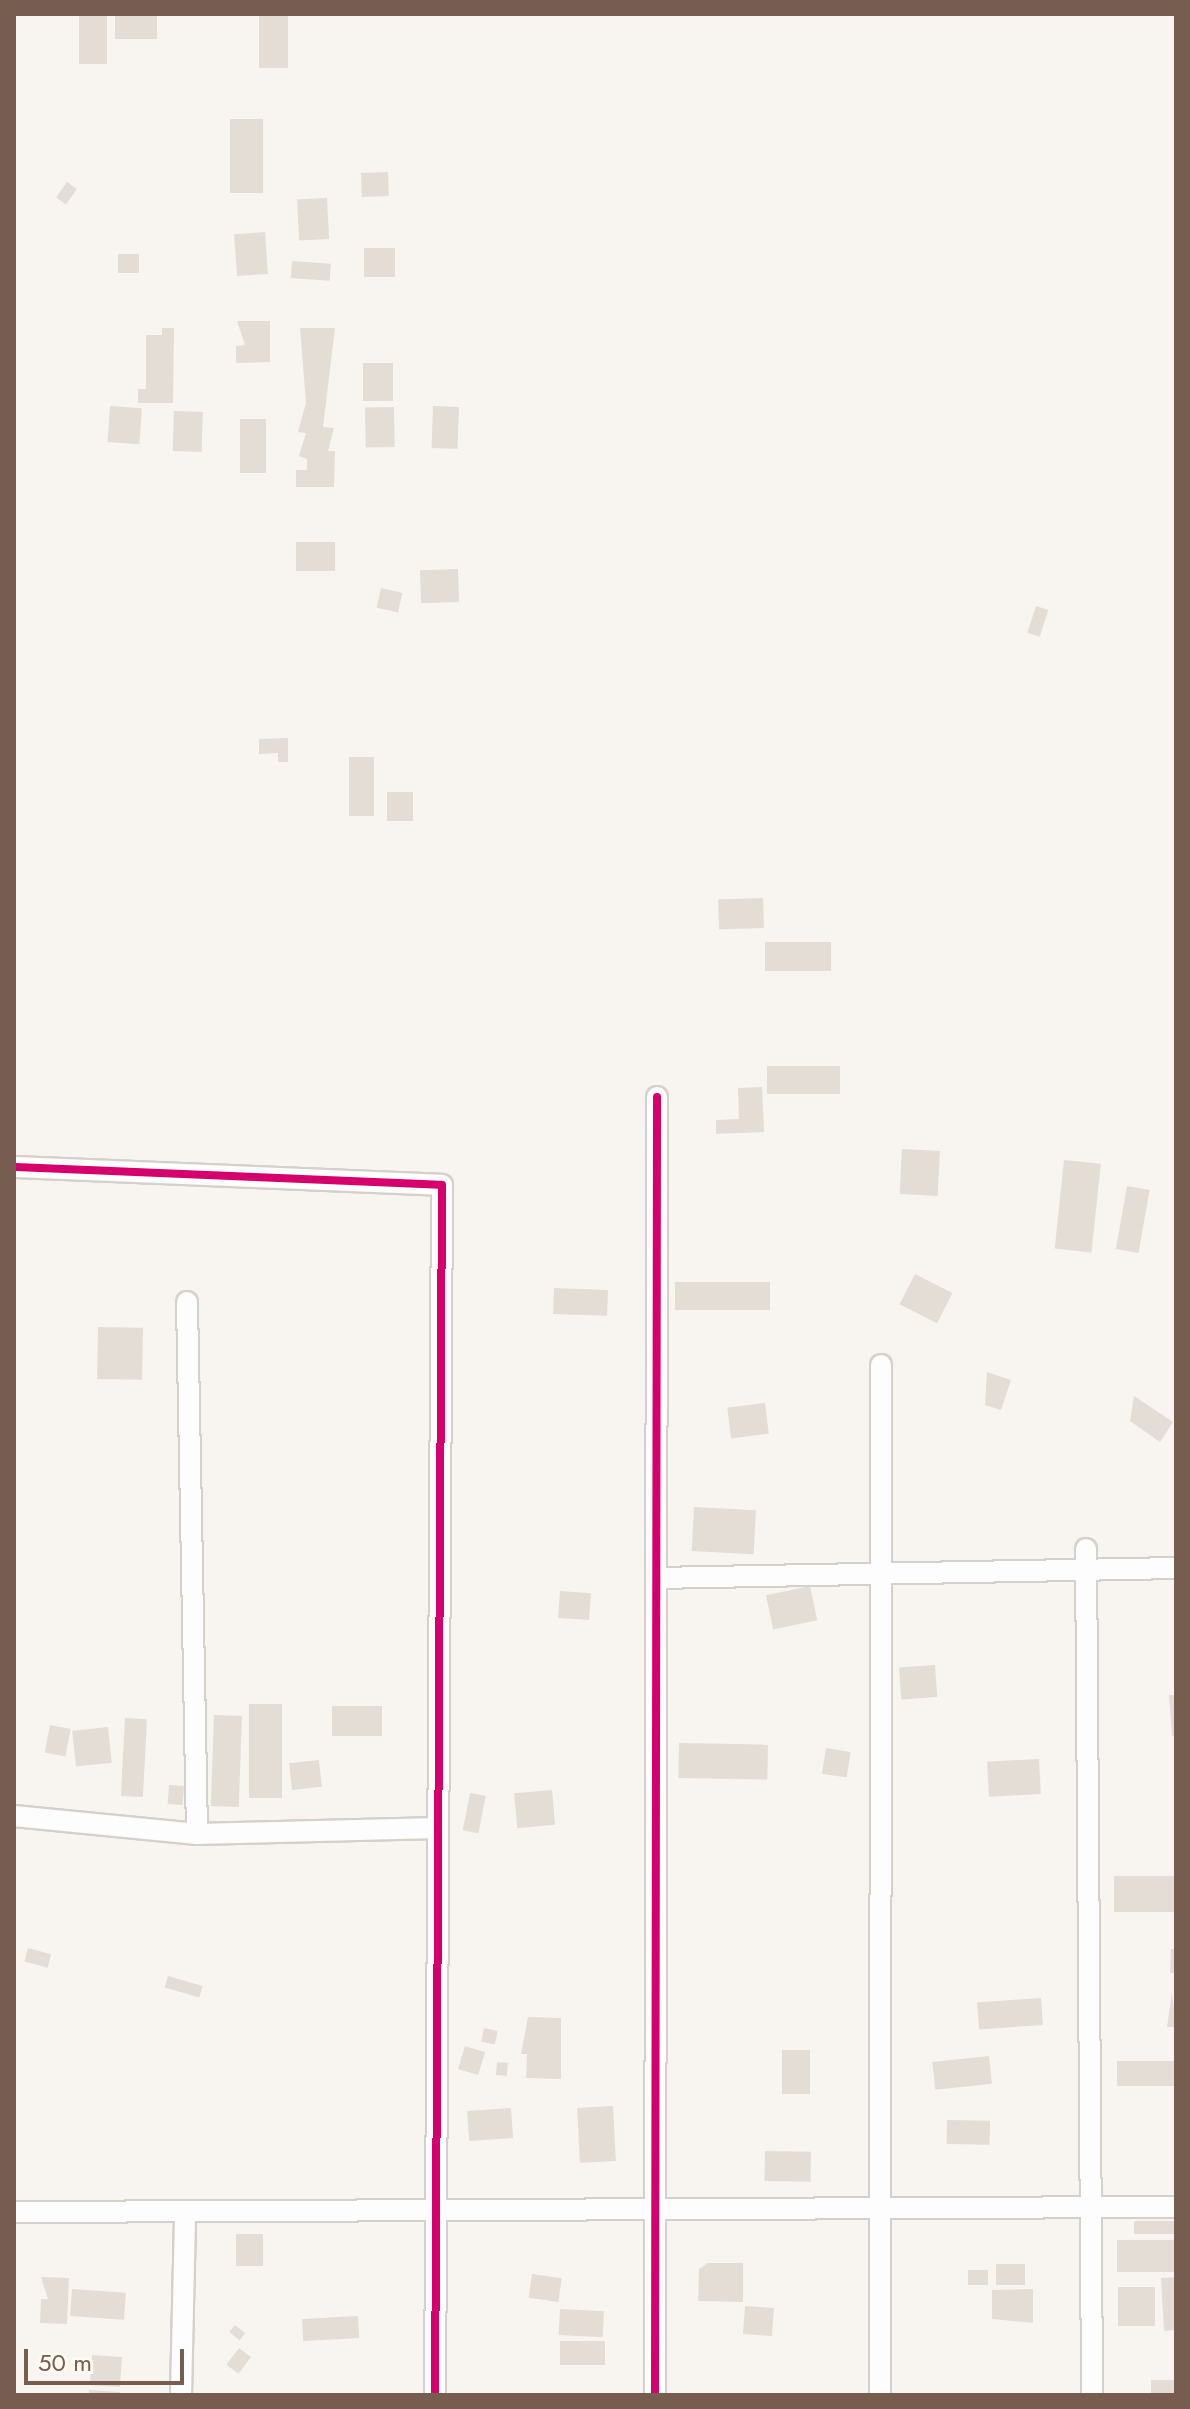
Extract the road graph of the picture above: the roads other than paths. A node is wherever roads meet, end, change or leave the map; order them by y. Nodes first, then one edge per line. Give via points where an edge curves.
1 (657, 1097) dead end
2 (14, 1167) edge
3 (187, 1302) dead end
4 (881, 1365) dead end
5 (1086, 1549) dead end
6 (1176, 1568) edge
7 (1086, 1573) junction
8 (881, 1576) junction
9 (656, 1578) junction
10 (14, 1816) edge
11 (438, 1828) junction
12 (197, 1834) junction
13 (1176, 2207) edge
14 (1090, 2208) junction
15 (880, 2210) junction
16 (14, 2212) edge
17 (655, 2212) junction
18 (185, 2213) junction
19 (436, 2214) junction
20 (181, 2395) edge
21 (435, 2395) edge
22 (655, 2395) edge
23 (880, 2395) edge
24 (1092, 2395) edge

1 - 9 street
2 - 11 street via 442,1185
3 - 12 street
4 - 8 street
5 - 7 street
6 - 7 street
7 - 8 street
7 - 14 street
8 - 9 street
8 - 15 street
9 - 17 street
10 - 12 street
11 - 12 street
11 - 19 street
13 - 14 street
14 - 15 street
14 - 24 street
15 - 17 street
15 - 23 street
16 - 18 street
17 - 19 street
17 - 22 street
18 - 19 street
18 - 20 street
19 - 21 street

